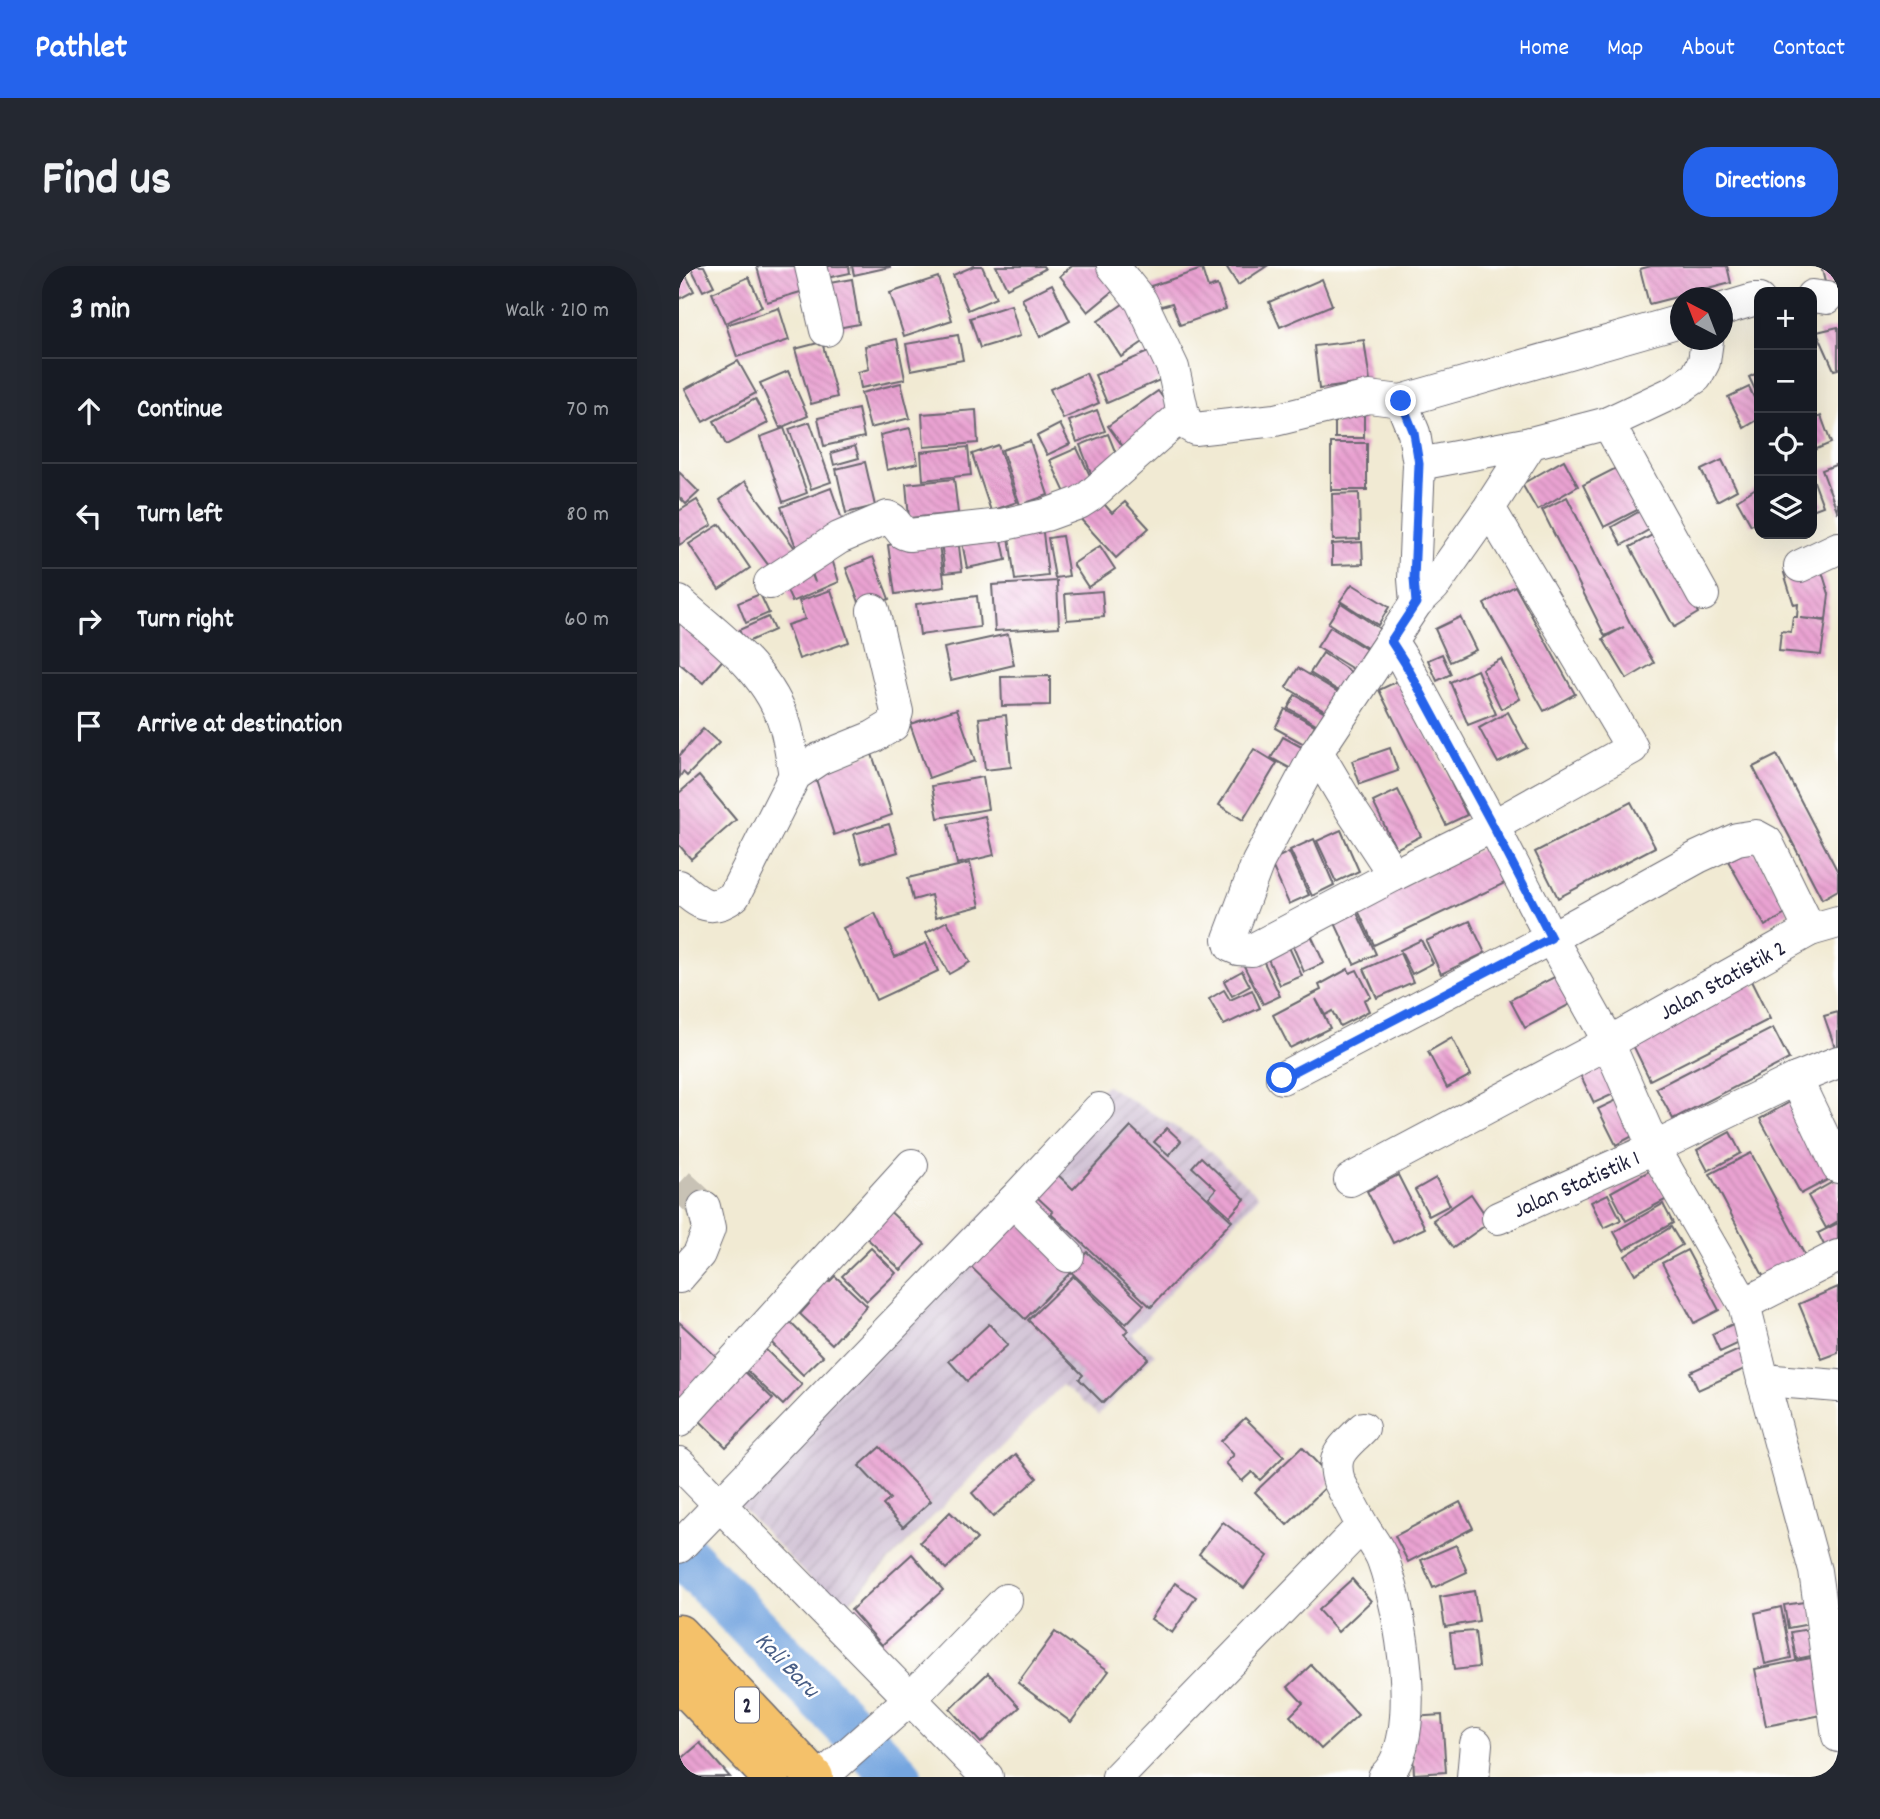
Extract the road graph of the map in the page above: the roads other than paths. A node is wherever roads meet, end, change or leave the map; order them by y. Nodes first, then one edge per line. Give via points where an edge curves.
1 (811, 266) edge
2 (1113, 266) edge
3 (1754, 300) edge
4 (1733, 306) edge
5 (1670, 324) edge
6 (826, 330) dead end
7 (1706, 350) edge
8 (1401, 401) junction
9 (1183, 414) junction
10 (1608, 423) junction
11 (1531, 443) junction
12 (1419, 464) junction
13 (1489, 508) junction
14 (1838, 548) edge
15 (1800, 566) dead end
16 (770, 583) dead end
17 (1703, 594) dead end
18 (679, 602) edge
19 (1416, 603) junction
20 (873, 610) dead end
21 (1391, 641) junction
22 (1317, 752) junction
23 (795, 775) junction
24 (1493, 826) junction
25 (1394, 875) junction
26 (679, 886) edge
27 (1824, 926) edge
28 (1551, 938) junction
29 (1608, 1043) junction
30 (1838, 1062) edge
31 (1282, 1078) dead end
32 (1796, 1079) junction
33 (1100, 1109) dead end
34 (1654, 1148) junction
35 (912, 1165) dead end
36 (1838, 1167) edge
37 (1350, 1181) dead end
38 (1013, 1202) junction
39 (704, 1207) dead end
40 (1498, 1218) dead end
41 (1068, 1256) dead end
42 (1838, 1256) edge
43 (679, 1277) edge
44 (1744, 1304) junction
45 (1763, 1380) junction
46 (1838, 1386) edge
47 (679, 1421) edge
48 (1363, 1428) dead end
49 (679, 1463) edge
50 (716, 1509) junction
51 (1362, 1526) junction
52 (679, 1548) edge
53 (1826, 1572) edge
54 (1006, 1600) dead end
55 (679, 1634) edge
56 (679, 1681) edge
57 (906, 1702) junction
58 (1838, 1735) edge
59 (1476, 1744) dead end
60 (771, 1777) edge
61 (814, 1777) edge
62 (822, 1777) edge
63 (987, 1777) edge
64 (1118, 1777) edge
65 (1384, 1777) edge
66 (1473, 1777) edge

1 - 6 street
2 - 9 street via 1141,301 1173,368
3 - 4 street
5 - 8 street
7 - 10 street via 1696,377
8 - 9 street via 1369,397 1275,420 1195,429
8 - 12 street via 1414,433
9 - 16 street via 1090,496 1066,509 1001,525 905,535 888,517 839,538
10 - 11 street
10 - 17 street
11 - 12 street
11 - 13 street
12 - 19 street
13 - 19 street via 1434,586
13 - 24 street via 1632,748
14 - 15 street
18 - 23 street via 736,649 776,702
19 - 21 street
20 - 23 street via 897,712 893,725
21 - 22 street
21 - 24 street
22 - 25 street
22 - 25 street via 1258,862 1229,939 1231,946 1252,950
23 - 26 street via 734,896 710,906
24 - 25 street
24 - 28 street
27 - 28 street via 1767,842 1756,836 1737,839 1698,857
27 - 29 street, Jalan Statistik 2
28 - 29 street
28 - 31 street
29 - 34 street
29 - 37 street, Jalan Statistik 2
30 - 32 street, Jalan Statistik 1
32 - 34 street, Jalan Statistik 1
32 - 36 street
33 - 38 street
34 - 40 street, Jalan Statistik 1
34 - 44 street
35 - 47 street
38 - 41 street
38 - 50 street
39 - 43 street via 709,1229 699,1254
42 - 44 street
44 - 45 street
45 - 46 street
45 - 53 street
48 - 51 street via 1337,1456 1335,1468
49 - 50 street
50 - 52 street
50 - 57 street
51 - 64 street
51 - 65 street via 1382,1558 1393,1594 1406,1676 1403,1744
53 - 58 street
54 - 57 street
55 - 61 highway, 2
56 - 60 highway, 2
57 - 62 street
57 - 63 street
59 - 66 street

